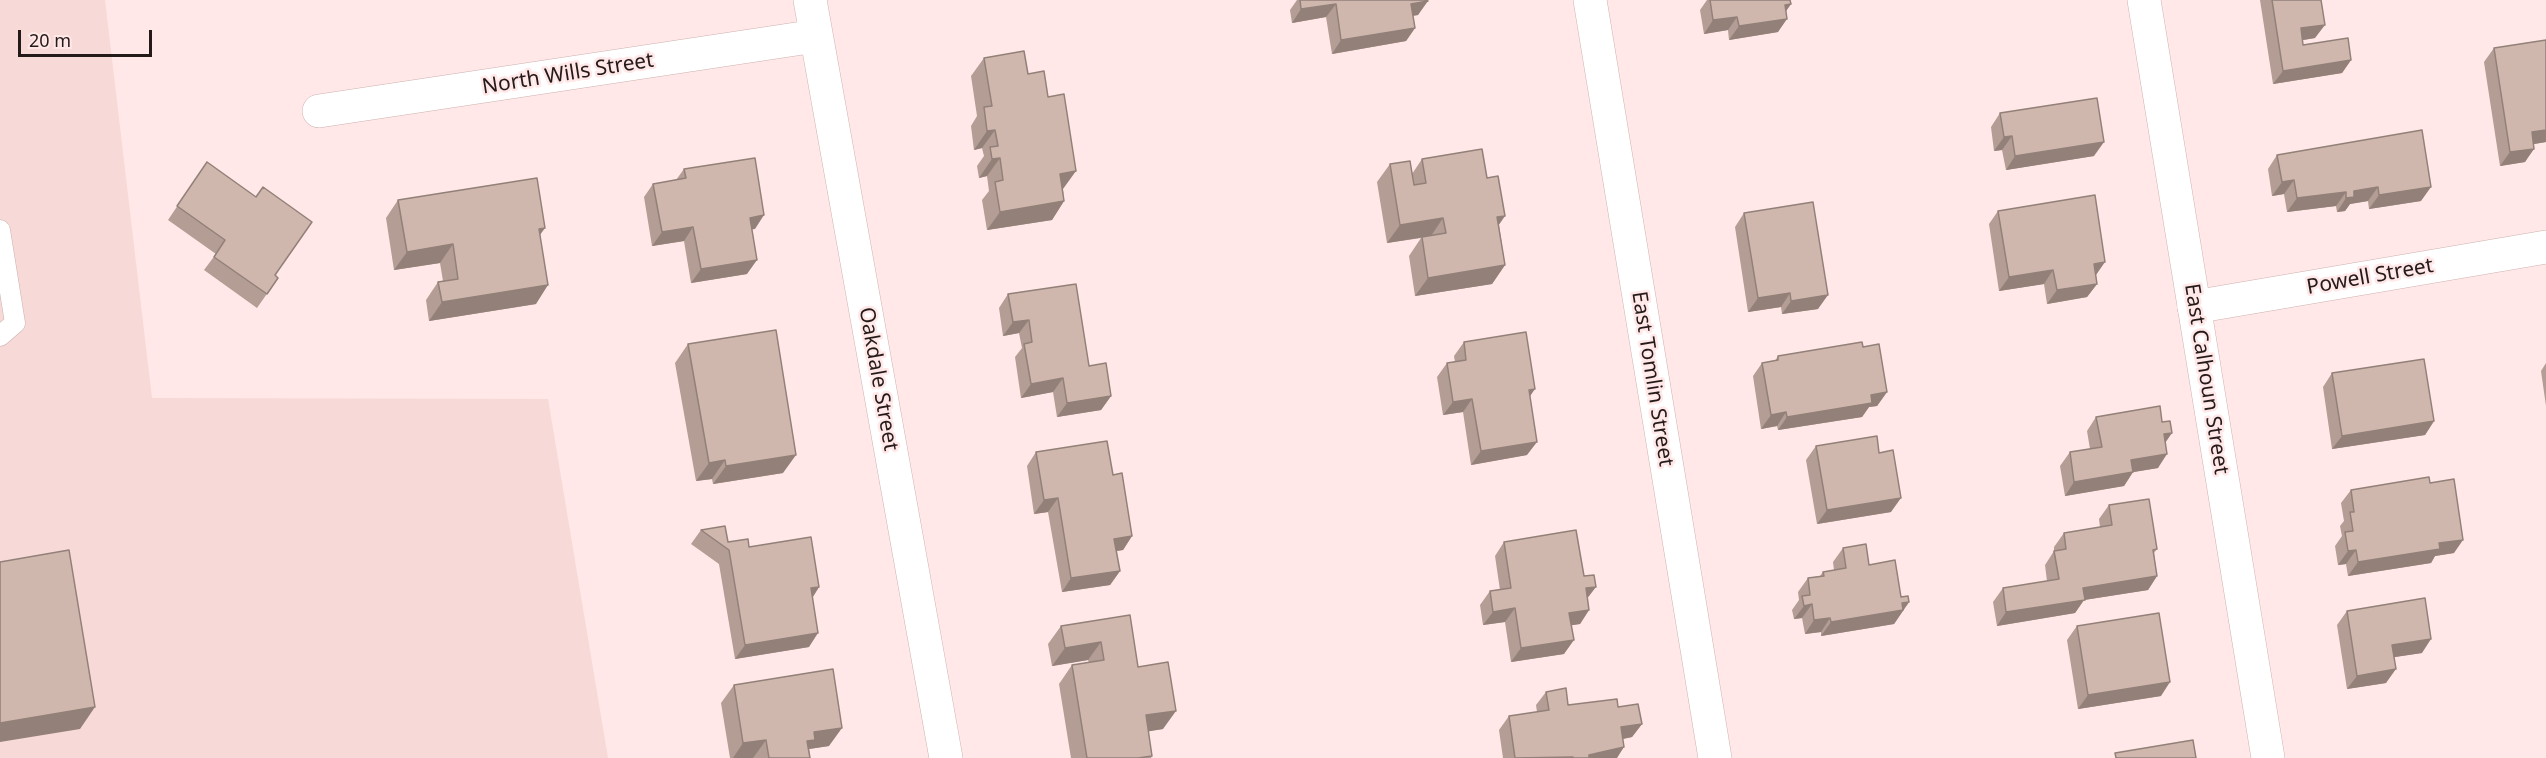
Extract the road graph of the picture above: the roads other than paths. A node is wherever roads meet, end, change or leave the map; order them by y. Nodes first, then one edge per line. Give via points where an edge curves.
1 (810, 0) edge
2 (1590, 0) edge
3 (2144, 0) edge
4 (816, 36) junction
5 (319, 111) dead end
6 (0, 230) edge
7 (2546, 247) edge
8 (2194, 307) junction
9 (0, 336) edge
10 (946, 758) edge
11 (1715, 758) edge
12 (2268, 758) edge

1 - 4 street, Oakdale Street
2 - 11 street, East Tomlin Street
3 - 8 street, East Calhoun Street
4 - 5 street, North Wills Street
4 - 10 street, Oakdale Street
6 - 9 lane via 15,323
7 - 8 street, Powell Street
8 - 12 street, East Calhoun Street

